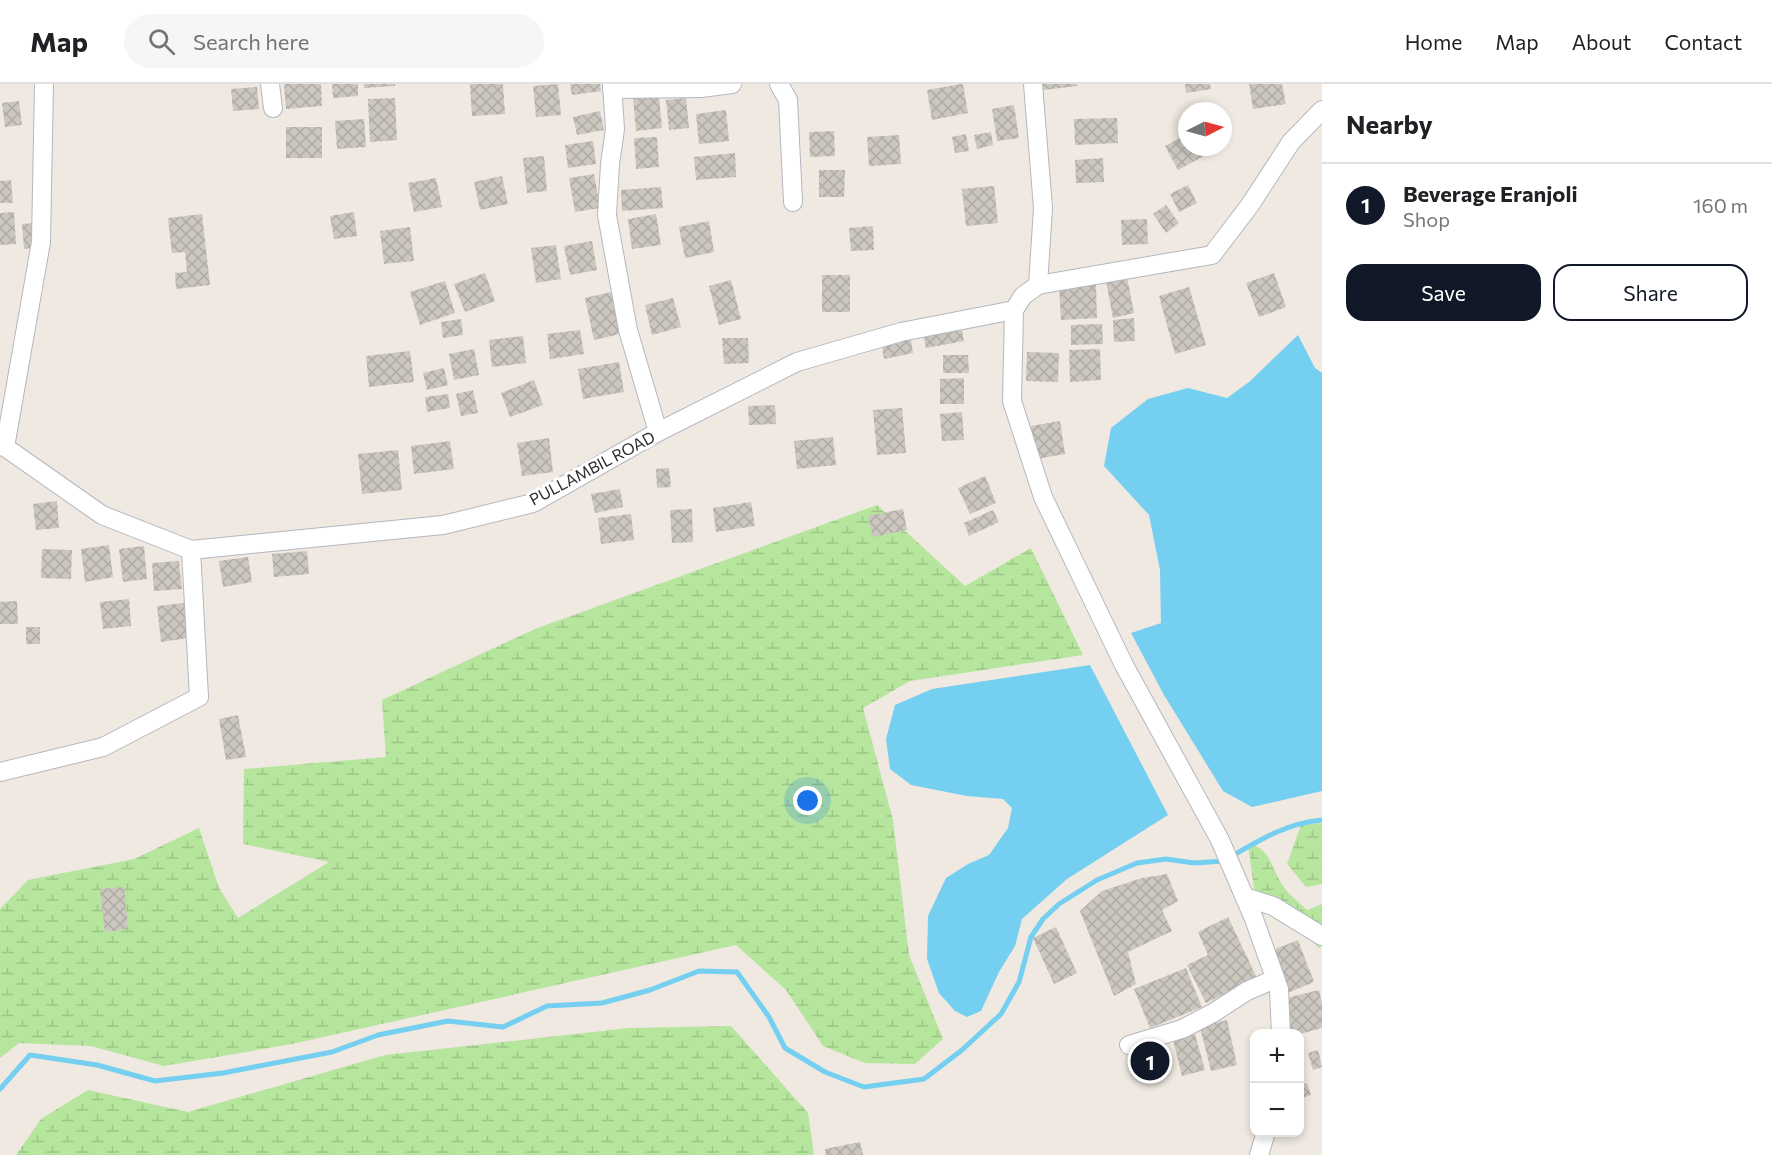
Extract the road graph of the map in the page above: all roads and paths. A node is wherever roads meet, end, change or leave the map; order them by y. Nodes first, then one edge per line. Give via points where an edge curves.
1 (44, 84) edge
2 (270, 84) edge
3 (732, 84) edge
4 (779, 84) edge
5 (1033, 84) edge
6 (612, 87) edge
7 (273, 108) dead end
8 (1322, 110) edge
9 (793, 202) dead end
10 (1038, 285) junction
11 (1014, 310) junction
12 (658, 432) junction
13 (2, 446) edge
14 (191, 550) junction
15 (0, 772) edge
16 (1243, 892) junction
17 (1322, 936) edge
18 (1275, 979) junction
19 (1281, 1029) edge
20 (1129, 1045) dead end
21 (1264, 1137) edge
22 (1259, 1155) edge

1 - 13 street via 40,242
2 - 7 street
3 - 6 street via 700,88
4 - 9 street via 788,100
5 - 10 street via 1042,208
6 - 12 street via 615,129 607,215 628,330
8 - 10 street via 1291,142 1212,255
10 - 11 street via 1023,296
11 - 12 street, PULLAMBIL ROAD via 901,332 796,362
11 - 16 street via 1012,401 1043,497 1124,665 1220,840
12 - 14 street, PULLAMBIL ROAD via 522,506 443,525
13 - 14 street, PULLAMBIL ROAD via 102,515
14 - 15 street via 199,697 103,747
16 - 17 street
16 - 18 street
18 - 19 street
18 - 20 street via 1246,991 1182,1029
21 - 22 street

